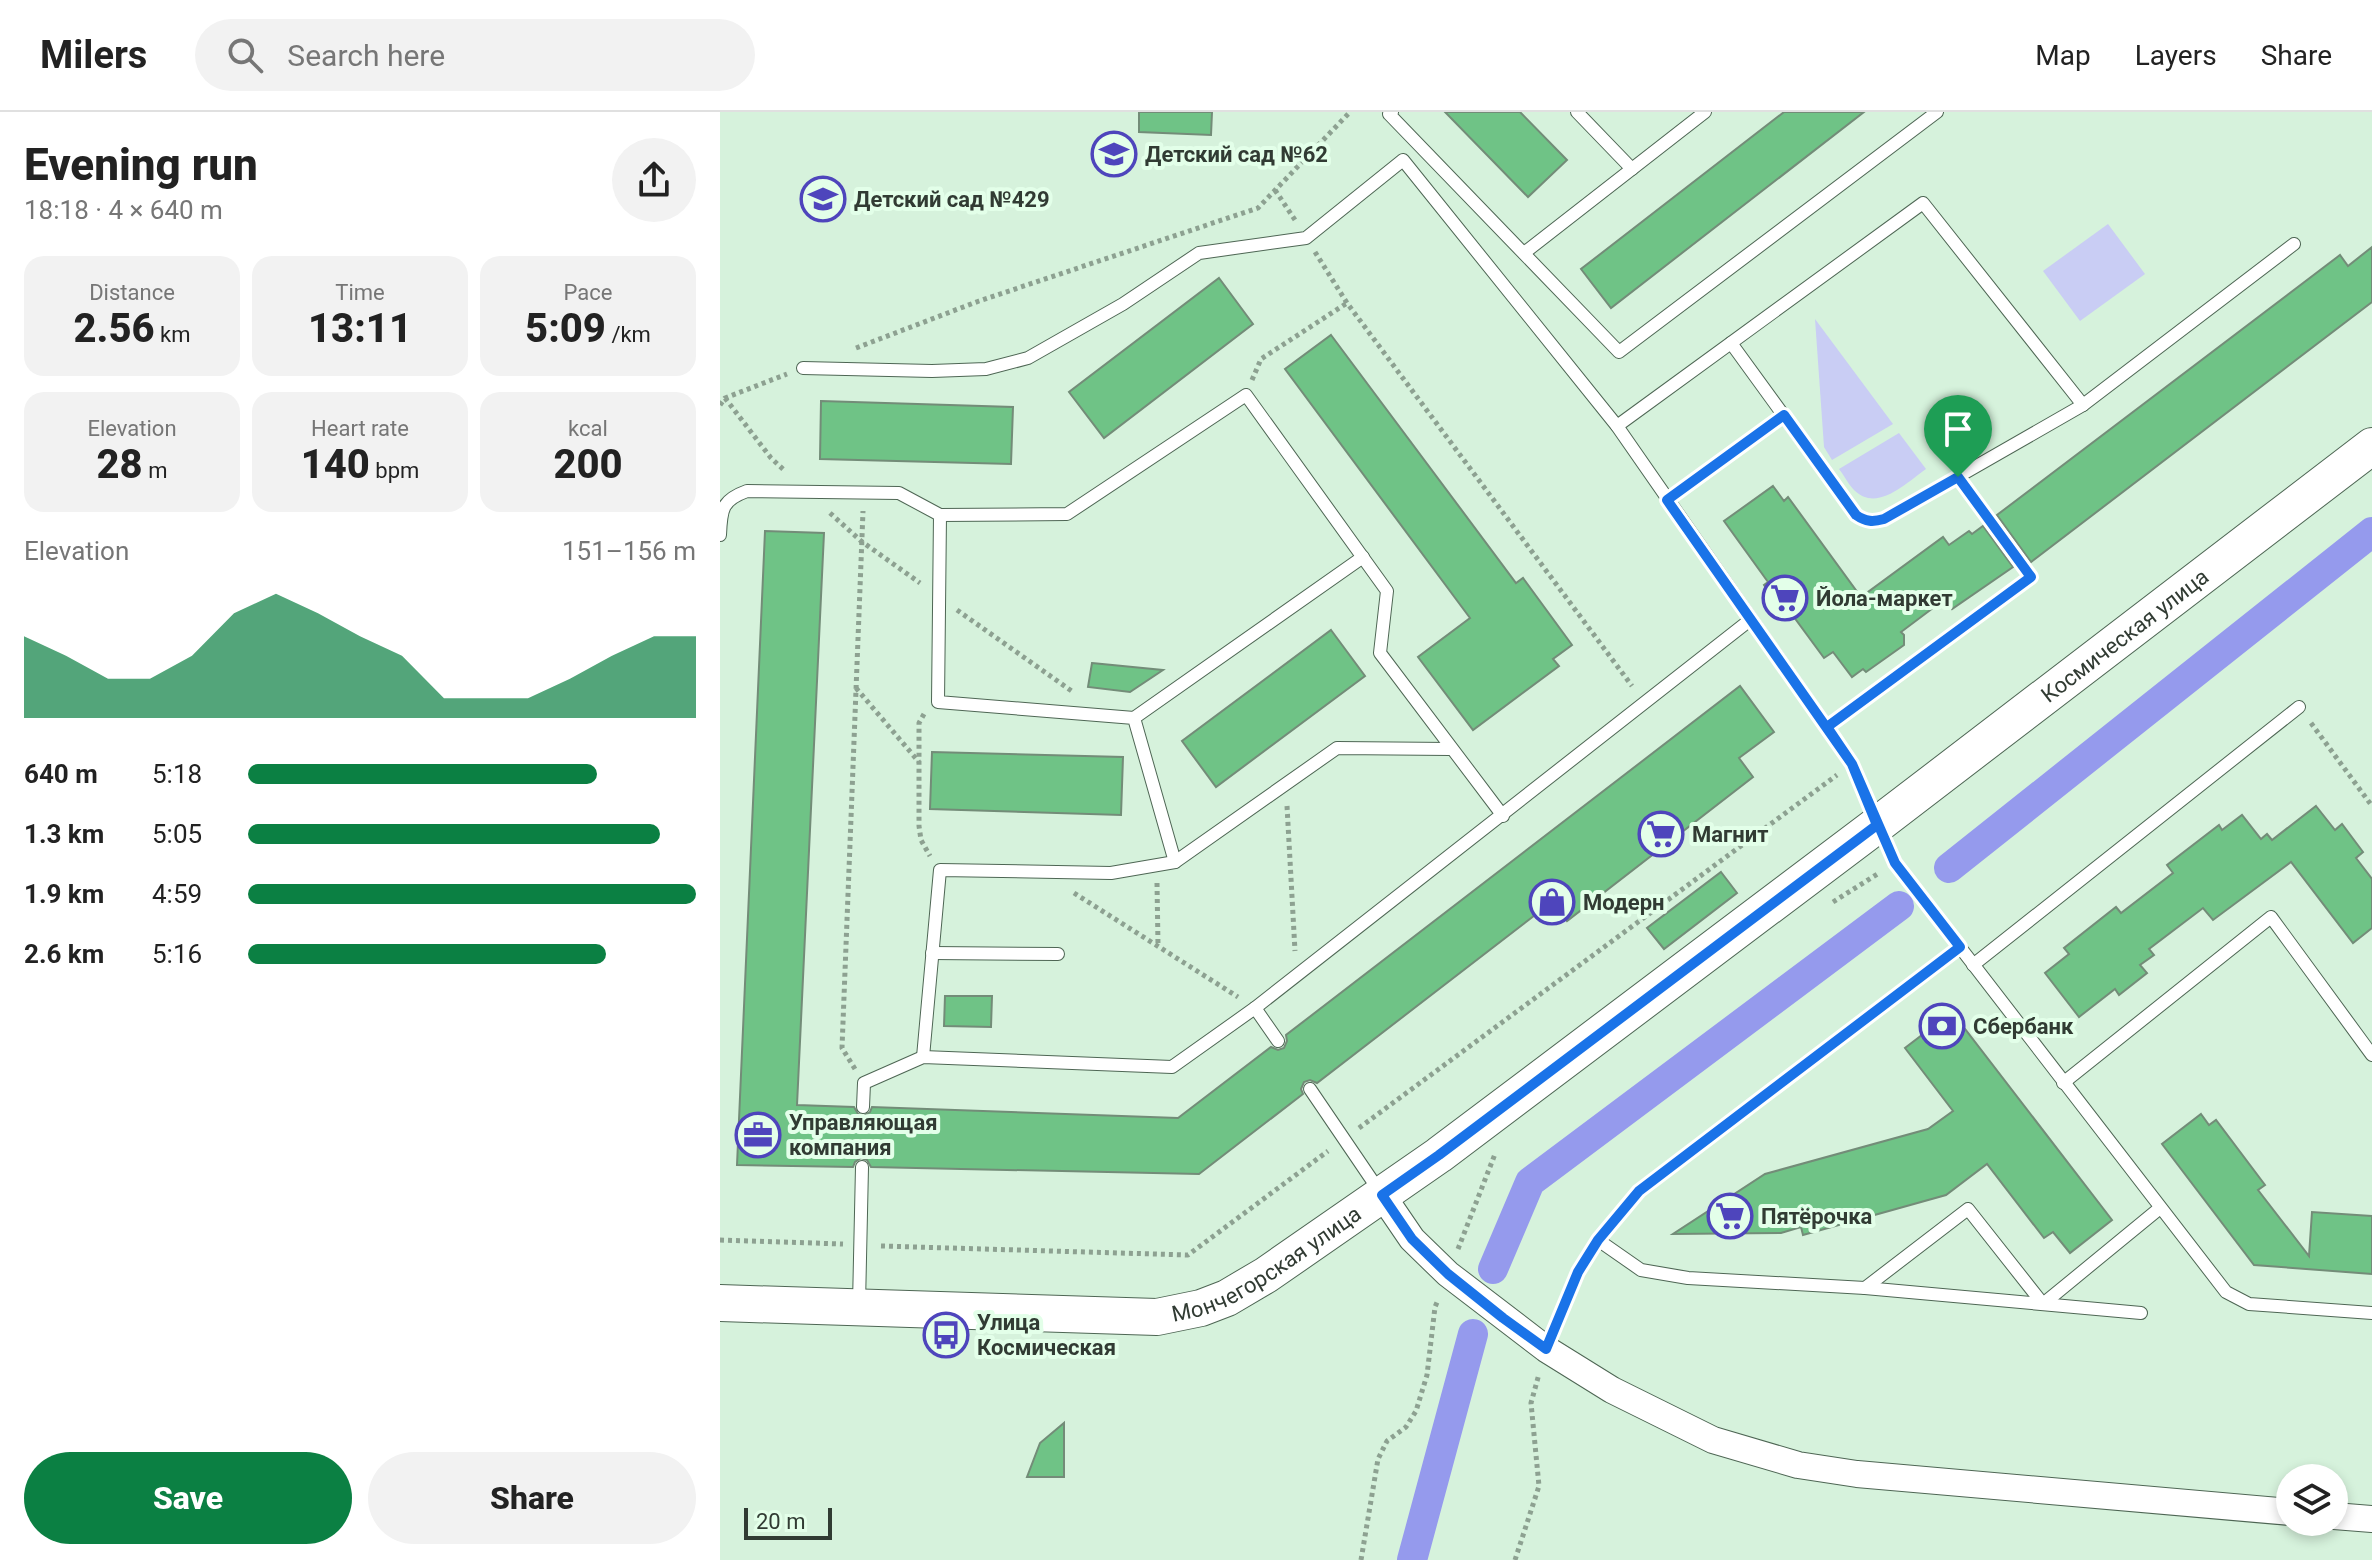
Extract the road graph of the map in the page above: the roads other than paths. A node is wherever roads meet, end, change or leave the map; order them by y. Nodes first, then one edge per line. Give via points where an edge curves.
1 (1392, 112) edge
2 (1577, 112) edge
3 (1705, 112) edge
4 (1937, 112) edge
5 (1632, 169) junction
6 (2294, 244) dead end
7 (1524, 253) junction
8 (1731, 343) junction
9 (803, 368) road end
10 (2083, 405) junction
11 (1784, 415) junction
12 (1617, 426) junction
13 (2372, 446) edge
14 (1958, 477) junction
15 (1667, 500) junction
16 (940, 515) junction
17 (720, 535) edge
18 (1363, 557) junction
19 (1750, 620) junction
20 (2299, 707) road end
21 (1134, 718) junction
22 (1827, 727) junction
23 (1450, 749) junction
24 (1503, 816) junction
25 (1877, 825) junction
26 (1175, 862) junction
27 (1960, 947) junction
28 (932, 953) junction
29 (1058, 954) dead end
30 (1973, 965) junction
31 (1255, 1008) junction
32 (1278, 1041) dead end
33 (2372, 1055) edge
34 (923, 1057) junction
35 (2063, 1083) junction
36 (1310, 1089) dead end
37 (863, 1107) dead end
38 (862, 1167) dead end
39 (1382, 1195) junction
40 (2160, 1208) junction
41 (1598, 1240) junction
42 (1865, 1288) junction
43 (720, 1303) edge
44 (2043, 1304) junction
45 (859, 1307) junction
46 (2141, 1313) dead end
47 (2372, 1313) edge
48 (1546, 1349) junction
49 (2276, 1511) edge
50 (2348, 1517) edge
51 (2372, 1519) edge

1 - 7 lane
2 - 5 lane
3 - 5 lane
4 - 7 lane via 1619,352
5 - 7 lane
6 - 10 lane
8 - 10 lane via 1923,203
8 - 11 lane
8 - 12 lane
9 - 12 lane via 986,369 1028,358 1199,253 1306,238 1403,160
10 - 14 lane
11 - 14 lane via 1864,520 1884,519
11 - 15 lane
12 - 15 lane
13 - 25 street, Космическая улица
14 - 22 lane via 2031,577
15 - 19 lane
16 - 17 lane via 899,493 747,491 732,496 721,511
16 - 18 lane via 1067,514 1246,395
16 - 21 lane via 938,702
18 - 21 lane
18 - 23 lane via 1387,591 1380,653
19 - 22 lane
19 - 24 lane
20 - 30 lane
21 - 26 lane
22 - 25 lane via 1852,764
23 - 24 lane
23 - 26 lane via 1337,748
24 - 31 lane
25 - 27 lane via 1895,863
25 - 39 street, Мончегорская улица
26 - 28 lane via 1111,873 940,870
27 - 30 lane
27 - 41 lane via 1639,1191
28 - 29 lane
28 - 34 lane
30 - 35 lane
31 - 32 lane
31 - 34 lane via 1172,1067
33 - 35 lane via 2271,917
34 - 37 lane via 864,1083
35 - 40 lane
36 - 39 lane
38 - 45 lane
39 - 45 street, Мончегорская улица via 1266,1275 1201,1308 1157,1317
39 - 48 street via 1412,1239 1448,1274
40 - 44 lane
40 - 47 lane via 2226,1292 2249,1304
41 - 42 lane via 1641,1270 1688,1278
41 - 48 lane via 1578,1272
42 - 44 lane
42 - 44 lane via 1968,1209
43 - 45 street, Мончегорская улица
44 - 46 lane
48 - 49 street via 1612,1390 1713,1440 1798,1465
50 - 51 street

